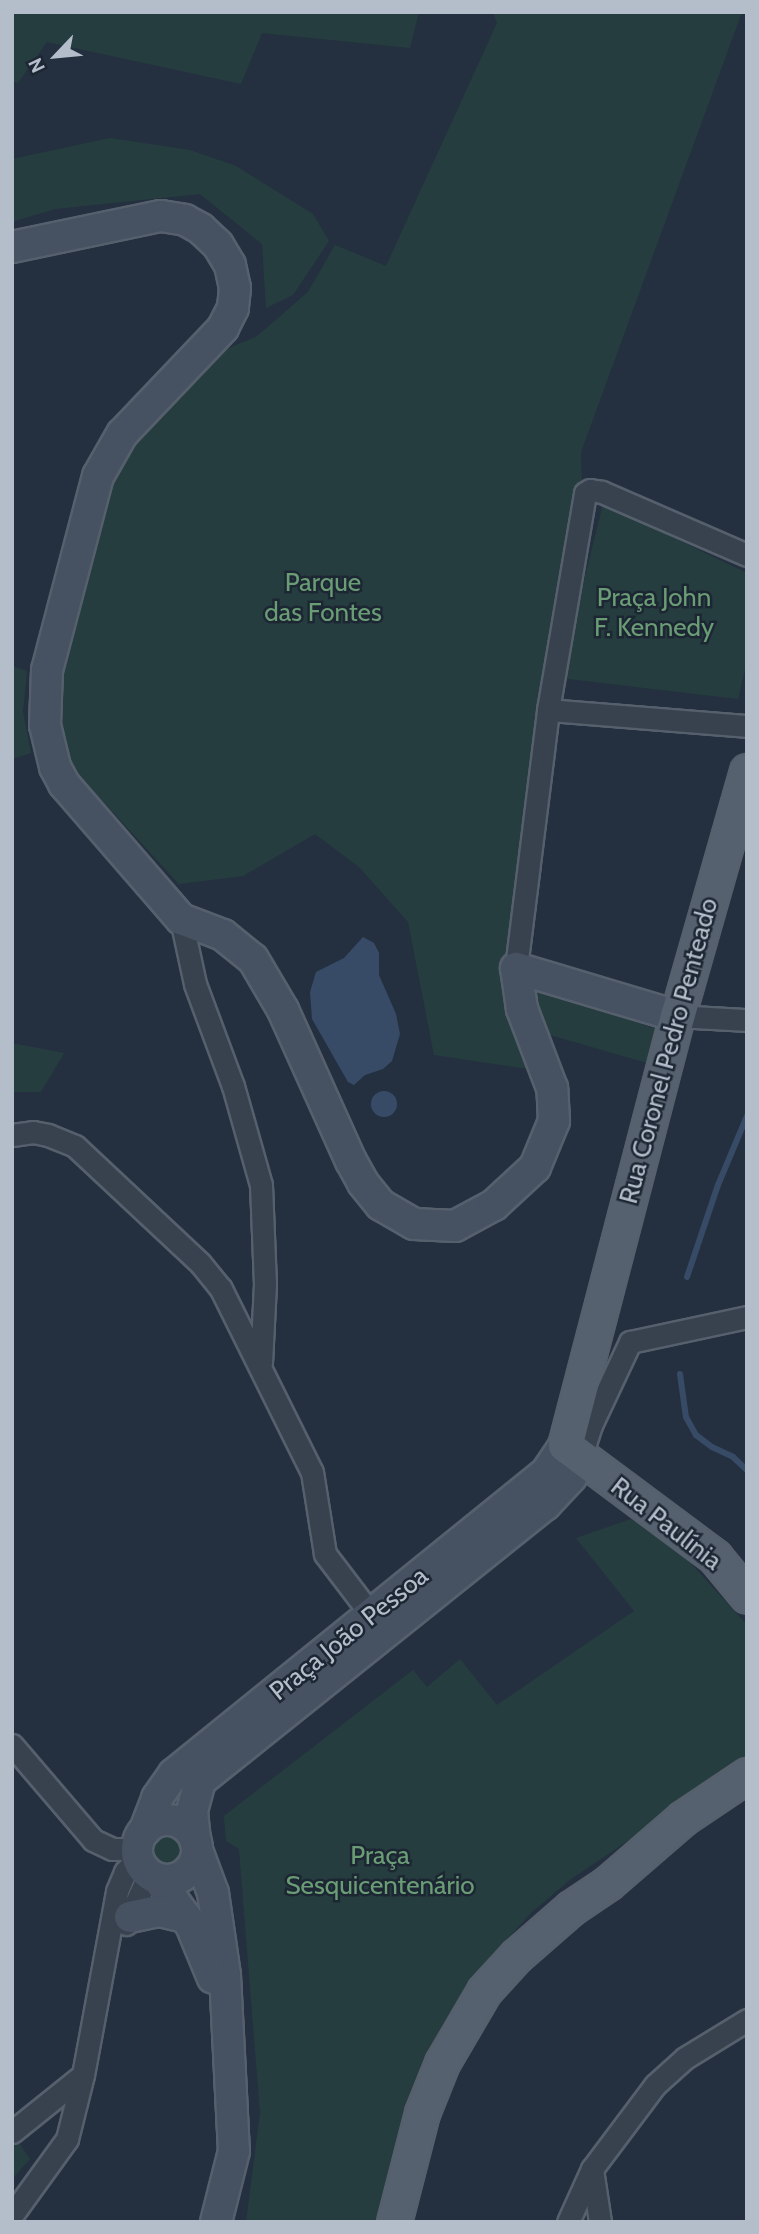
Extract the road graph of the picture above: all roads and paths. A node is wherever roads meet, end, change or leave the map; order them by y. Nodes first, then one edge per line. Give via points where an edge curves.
1 (12, 247) edge
2 (747, 555) edge
3 (548, 710) junction
4 (747, 726) edge
5 (747, 771) edge
6 (181, 919) junction
7 (516, 968) junction
8 (677, 1016) junction
9 (747, 1020) edge
10 (13, 1135) edge
11 (747, 1317) edge
12 (593, 1331) junction
13 (630, 1342) junction
14 (261, 1365) junction
15 (573, 1451) junction
16 (747, 1596) edge
17 (379, 1625) junction
18 (12, 1745) edge
19 (747, 1775) edge
20 (747, 1792) edge
21 (714, 1798) junction
22 (196, 1845) junction
23 (145, 1858) junction
24 (130, 1917) junction
25 (186, 1917) junction
26 (106, 1947) junction
27 (226, 2011) junction
28 (747, 2020) edge
29 (83, 2075) junction
30 (12, 2132) edge
31 (592, 2169) junction
32 (12, 2215) edge
33 (216, 2222) edge
34 (394, 2222) edge
35 (568, 2222) edge
36 (600, 2222) edge

1 - 6 street via 161,216 201,229 230,265 233,309 223,328 122,434 98,477 44,690 49,746 64,784
2 - 3 street via 590,490 584,496
3 - 4 street
3 - 7 street
5 - 8 main road, Rua Coronel Pedro Penteado
6 - 7 street via 223,935 253,960 283,1010 363,1183 381,1205 399,1217 433,1227 455,1226 512,1191 535,1167 554,1121 552,1088 522,1009
6 - 14 street via 195,984 233,1086 261,1185 265,1284
7 - 8 street
8 - 9 street
8 - 12 main road, Rua Coronel Pedro Penteado
10 - 14 street via 48,1135 92,1159 201,1263 221,1289
11 - 13 street
12 - 13 street
12 - 15 main road, Rua Coronel Pedro Penteado
13 - 15 street via 591,1425
14 - 17 street via 312,1472 325,1554
15 - 16 main road, Rua Paulínia via 715,1557
15 - 17 street, Praça João Pessoa via 571,1478 545,1504
17 - 22 street, Praça João Pessoa via 200,1781 192,1811
17 - 23 street, Praça João Pessoa via 174,1774 157,1798
18 - 23 street via 93,1840
19 - 21 main road
20 - 21 main road
21 - 34 main road via 571,1908 516,1956 484,1992 442,2063 422,2113
22 - 23 street via 196,1859 185,1874 167,1880
22 - 23 street via 183,1824 153,1824
22 - 27 street, Praça João Pessoa via 213,1893
23 - 24 street
23 - 25 street
23 - 26 street via 125,1872
24 - 25 street via 159,1911
24 - 26 street
25 - 27 street via 203,1948
26 - 29 street
27 - 33 street, Praça João Pessoa via 234,2151
28 - 31 street via 685,2058 655,2085
29 - 30 street
29 - 32 street via 66,2139
31 - 35 street
31 - 36 street

